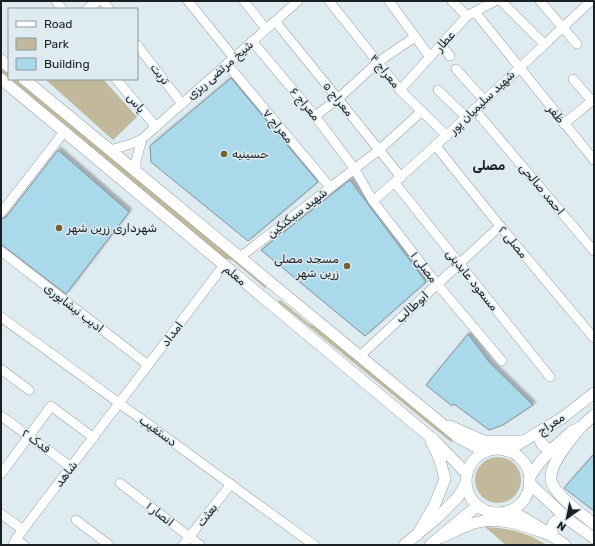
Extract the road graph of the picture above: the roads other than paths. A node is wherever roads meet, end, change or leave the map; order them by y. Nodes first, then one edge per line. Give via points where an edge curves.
1 (98, 1) edge
2 (188, 1) edge
3 (244, 1) edge
4 (298, 1) edge
5 (329, 1) edge
6 (389, 1) edge
7 (452, 1) edge
8 (495, 1) edge
9 (501, 1) edge
10 (540, 1) edge
11 (591, 3) edge
12 (88, 8) edge
13 (471, 14) junction
14 (276, 21) junction
15 (562, 28) junction
16 (266, 29) junction
17 (415, 37) junction
18 (252, 41) junction
19 (544, 44) junction
20 (577, 44) dead end
21 (138, 46) edge
22 (441, 46) junction
23 (450, 56) dead end
24 (430, 57) junction
25 (234, 58) junction
26 (378, 62) junction
27 (227, 64) junction
28 (519, 67) junction
29 (456, 69) dead end
30 (1, 79) edge
31 (573, 79) dead end
32 (25, 80) edge
33 (117, 80) edge
34 (400, 90) junction
35 (438, 90) dead end
36 (338, 99) junction
37 (484, 100) junction
38 (593, 100) edge
39 (182, 104) junction
40 (474, 108) junction
41 (422, 111) junction
42 (315, 116) junction
43 (466, 117) junction
44 (564, 124) junction
45 (156, 127) junction
46 (64, 132) junction
47 (447, 136) junction
48 (142, 138) junction
49 (435, 145) junction
50 (110, 150) junction
51 (379, 150) junction
52 (594, 160) edge
53 (354, 168) junction
54 (136, 171) junction
55 (398, 180) junction
56 (330, 187) junction
57 (373, 201) junction
58 (1, 213) edge
59 (500, 226) junction
60 (1, 251) edge
61 (594, 251) edge
62 (240, 257) junction
63 (458, 263) junction
64 (224, 265) junction
65 (273, 284) junction
66 (437, 284) junction
67 (263, 297) junction
68 (1, 317) edge
69 (594, 338) edge
70 (360, 356) junction
71 (502, 361) dead end
72 (148, 365) junction
73 (1, 369) edge
74 (550, 377) dead end
75 (30, 390) dead end
76 (594, 393) edge
77 (120, 403) junction
78 (594, 415) edge
79 (1, 416) edge
80 (439, 422) junction
81 (581, 427) junction
82 (542, 430) junction
83 (29, 436) junction
84 (429, 437) junction
85 (94, 438) junction
86 (459, 438) junction
87 (525, 441) junction
88 (552, 449) junction
89 (444, 450) junction
90 (507, 451) junction
91 (485, 452) junction
92 (71, 467) junction
93 (1, 474) edge
94 (466, 478) junction
95 (529, 480) junction
96 (120, 483) dead end
97 (231, 484) junction
98 (477, 506) junction
99 (441, 513) junction
100 (502, 513) junction
101 (1, 514) edge
102 (565, 517) junction
103 (76, 520) dead end
104 (594, 524) edge
105 (452, 527) junction
106 (23, 530) junction
107 (417, 534) junction
108 (190, 537) junction
109 (439, 538) junction
110 (594, 538) edge
111 (14, 542) edge
112 (559, 542) edge
113 (24, 545) edge
114 (109, 545) edge
115 (183, 545) edge
116 (200, 545) edge
117 (314, 545) edge
118 (404, 545) edge
119 (430, 545) edge

1 - 12 street
2 - 25 street
3 - 16 street
4 - 14 street, شیخ مرتضی ریزی
5 - 26 street, معراج ۴
6 - 17 street
7 - 13 street, ظفر
8 - 13 street, عطار
9 - 19 street
10 - 15 street
11 - 15 street, شهید سلیمیان پور
13 - 22 street, عطار
13 - 28 street, ظفر
14 - 16 street, شیخ مرتضی ریزی
14 - 36 street, معراج ۵
15 - 19 street, شهید سلیمیان پور
15 - 20 street
16 - 18 street, شیخ مرتضی ریزی
17 - 24 street
17 - 26 street
18 - 25 street, شیخ مرتضی ریزی
18 - 42 street, معراج ۶
19 - 28 street, شهید سلیمیان پور
21 - 39 street, تربت
22 - 23 street
22 - 24 street, عطار
24 - 34 street, عطار
25 - 27 street, شیخ مرتضی ریزی
26 - 34 street, معراج ۴
26 - 36 street
27 - 39 street, شیخ مرتضی ریزی
27 - 56 street, معراح ۷
28 - 37 street, شهید سلیمیان پور
28 - 44 street, ظفر
29 - 37 street
30 - 46 main road, معلم
31 - 38 street
32 - 50 main road, معلم
33 - 45 street, یاس
34 - 41 street, معراج ۴
35 - 43 street
36 - 42 street
36 - 51 street, معراج ۵
37 - 40 street, شهید سلیمیان پور
38 - 44 street
39 - 45 street, شیخ مرتضی ریزی
40 - 43 street, شهید سلیمیان پور
40 - 61 street, احمد صالحی
41 - 47 street, معراج ۴
41 - 51 street, شهید سبکتکین
42 - 53 street, معراج ۶
43 - 47 street, شهید سلیمیان پور
44 - 52 street, ظفر
45 - 48 street, شیخ مرتضی ریزی
46 - 58 street
46 - 64 main road, معلم
47 - 49 street, شهید سلیمیان پور
48 - 50 street, شیخ مرتضی ریزی
48 - 54 street
49 - 55 street, شهید سلیمیان پور
49 - 59 street, مصلی ۲
50 - 54 main road, معلم
51 - 53 street, شهید سبکتکین
51 - 55 street, معراج ۵
53 - 56 street, شهید سبکتکین
53 - 57 street, مصلی ۱
54 - 62 main road, معلم
55 - 57 street, شهید سلیمیان پور
55 - 63 street, مسعود عابدینی
56 - 62 street, شهید سبکتکین
57 - 66 street, مصلی ۱
59 - 63 street, ابوطالب
59 - 69 street, مصلی ۲
60 - 72 street, ادیب نیشابوری
62 - 65 main road, معلم
63 - 66 street, ابوطالب
63 - 74 street, مسعود عابدینی
64 - 67 main road, معلم
64 - 72 street, امداد
65 - 67 main road
65 - 70 main road, معلم
66 - 70 street, ابوطالب
66 - 71 street, مصلی ۱
67 - 84 main road, معلم
68 - 77 street, دستغیب
70 - 80 main road, معلم
72 - 77 street, امداد
73 - 75 street
76 - 82 main road, معراج
77 - 85 street, شاهد
77 - 97 street, دستغیب
78 - 81 main road, معراج
79 - 83 street, فدک ۲
80 - 86 main road, معلم
80 - 87 main road via 484,441
81 - 88 main road, معراج via 571,432
81 - 104 main road via 564,447 551,480 558,494
82 - 87 main road, معراج
82 - 88 main road via 539,438 541,443
83 - 85 street via 51,406
83 - 92 street, فدک ۲
83 - 93 street
84 - 89 main road, معلم
84 - 107 main road via 440,460 445,479 435,504
85 - 92 street, شاهد
86 - 89 main road via 455,448
86 - 91 main road, معلم
87 - 90 main road, معراج
88 - 95 main road, معراج
89 - 94 main road, معلم
90 - 91 main road
90 - 95 main road via 522,461
91 - 94 main road via 470,465
92 - 106 street, شاهد
94 - 98 main road via 468,491
94 - 99 main road via 458,497
95 - 100 main road via 527,493 521,502 513,509
95 - 102 main road
96 - 108 street, انصار ۱
97 - 108 street, بعثت
97 - 117 street, دستغیب
98 - 100 main road via 494,513
98 - 105 main road
99 - 105 main road via 452,515
99 - 107 main road
100 - 112 main road via 517,514
101 - 106 street
102 - 110 main road
102 - 112 main road via 558,518 551,530
103 - 114 street
105 - 109 main road
106 - 111 street, شاهد
107 - 118 main road
108 - 115 street, بعثت
108 - 116 street, انصار ۱
109 - 112 main road via 474,523 501,520 525,526
109 - 119 main road
111 - 113 street

